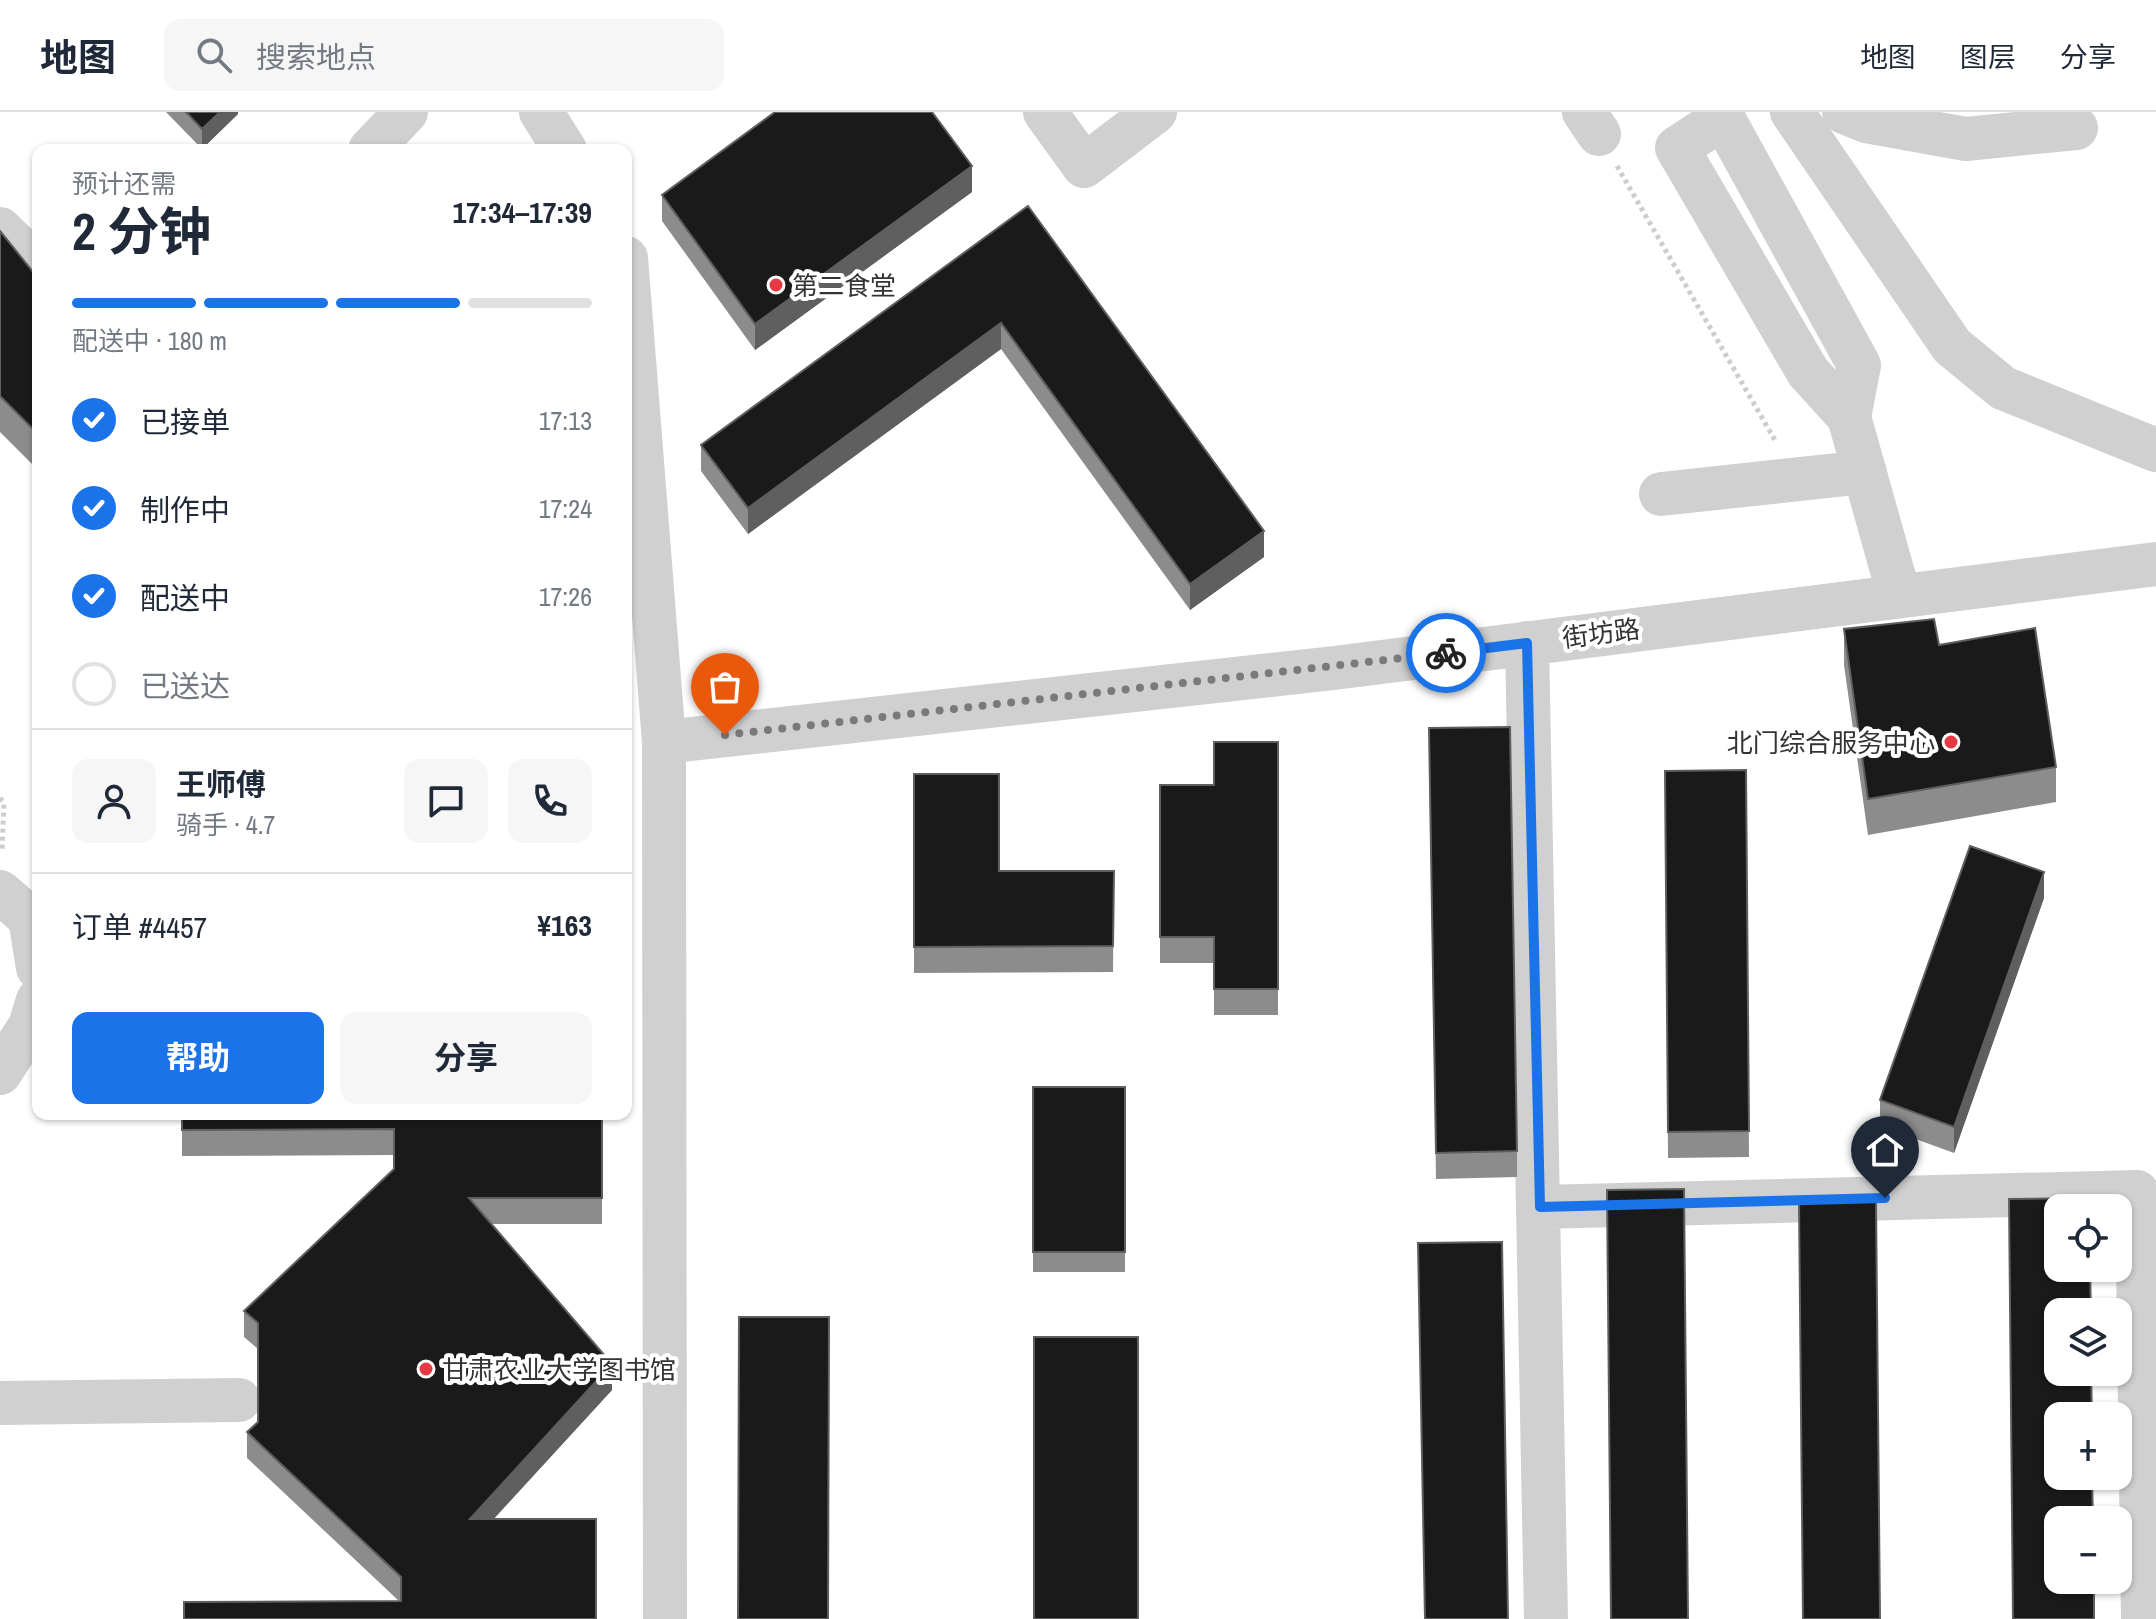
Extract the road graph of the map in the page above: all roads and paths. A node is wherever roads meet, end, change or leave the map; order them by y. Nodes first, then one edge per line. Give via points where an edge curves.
1 (406, 112) edge
2 (541, 112) edge
3 (1045, 112) edge
4 (1155, 112) edge
5 (1792, 112) edge
6 (1844, 112) edge
7 (1591, 123) edge
8 (2076, 128) dead end
9 (376, 144) edge
10 (561, 144) edge
11 (0, 229) edge
12 (32, 260) edge
13 (632, 334) edge
14 (1849, 417) junction
15 (2156, 450) edge
16 (1865, 472) junction
17 (1797, 479) junction
18 (1661, 494) dead end
19 (2156, 564) edge
20 (1899, 595) junction
21 (1527, 643) junction
22 (664, 742) junction
23 (0, 798) edge
24 (17, 902) edge
25 (32, 949) edge
26 (645, 999) edge
27 (32, 1020) edge
28 (0, 1073) edge
29 (1540, 1207) junction
30 (239, 1400) dead end
31 (0, 1403) edge
32 (665, 1619) edge
33 (1546, 1619) edge
34 (2143, 1619) edge

1 - 9 street
2 - 10 street
3 - 4 street via 1084,166
5 - 15 street via 1952,346 2003,388
6 - 8 street via 1866,121 1966,139
7 - 17 path
11 - 12 street
13 - 22 street
14 - 14 street via 1808,372 1677,148 1723,118 1859,365
14 - 16 street
16 - 17 street
16 - 20 street
17 - 18 street
19 - 20 street, 街坊路
20 - 21 street, 街坊路
21 - 22 street, 街坊路
21 - 29 street
22 - 26 street
23 - 24 path
24 - 25 street
26 - 32 street
27 - 28 street
29 - 33 street
29 - 34 street via 2137,1192
30 - 31 street

